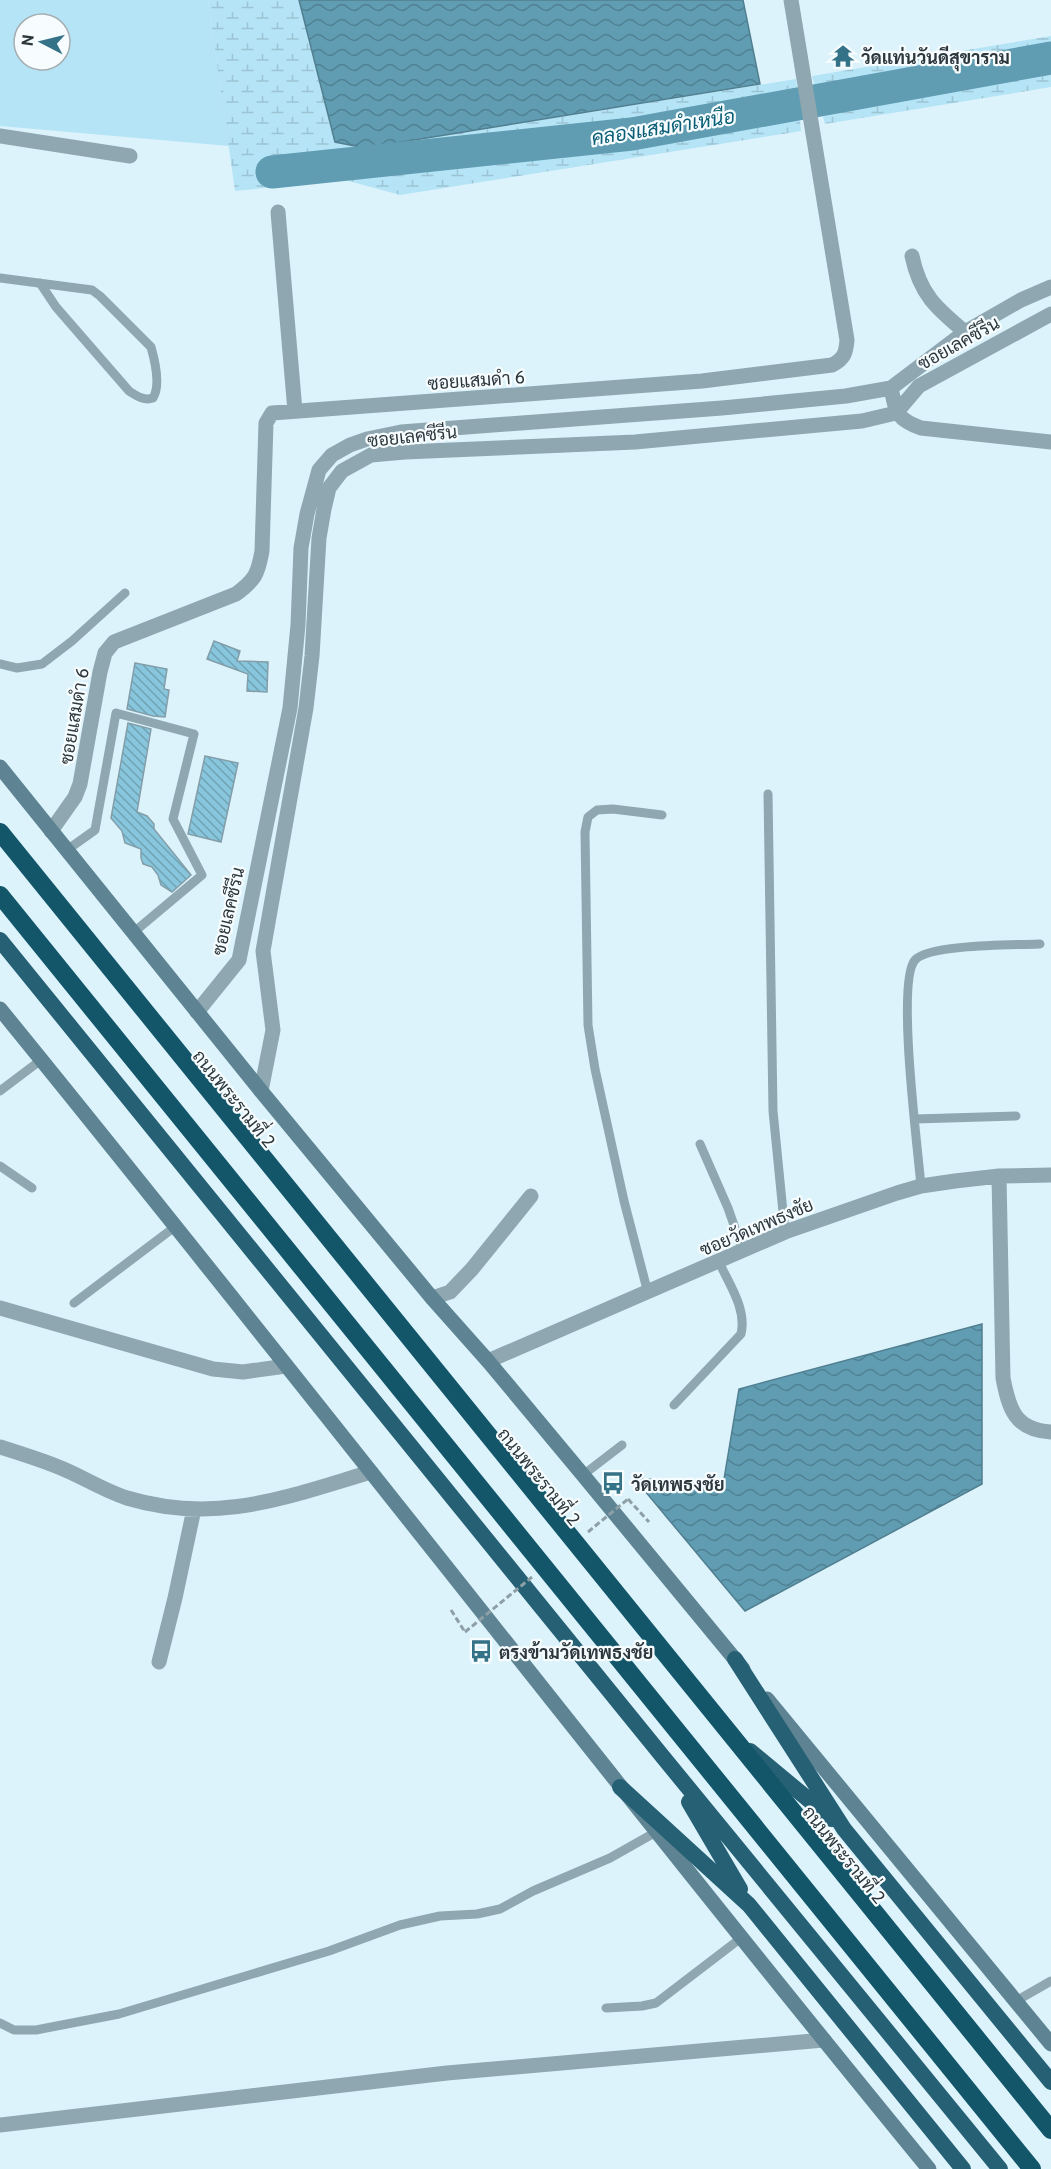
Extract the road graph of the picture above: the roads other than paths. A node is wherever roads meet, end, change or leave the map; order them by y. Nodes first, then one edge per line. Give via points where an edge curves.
1 (791, 0) edge
2 (0, 136) edge
3 (130, 156) dead end
4 (278, 212) dead end
5 (912, 256) dead end
6 (0, 278) edge
7 (40, 284) junction
8 (1051, 287) edge
9 (1051, 314) edge
10 (965, 332) junction
11 (891, 388) junction
12 (295, 411) junction
13 (897, 413) junction
14 (401, 432) junction
15 (1051, 442) edge
16 (405, 452) junction
17 (125, 593) dead end
18 (0, 664) edge
19 (290, 708) junction
20 (306, 708) junction
21 (0, 767) edge
22 (768, 794) dead end
23 (662, 815) dead end
24 (51, 831) junction
25 (0, 834) edge
26 (67, 850) junction
27 (0, 895) edge
28 (134, 932) junction
29 (0, 940) edge
30 (1040, 944) dead end
31 (0, 1009) edge
32 (197, 1012) junction
33 (41, 1060) junction
34 (261, 1090) junction
35 (0, 1091) edge
36 (1016, 1116) dead end
37 (915, 1119) junction
38 (700, 1144) dead end
39 (0, 1166) edge
40 (1051, 1175) edge
41 (999, 1176) junction
42 (921, 1186) junction
43 (32, 1188) dead end
44 (531, 1196) dead end
45 (176, 1226) junction
46 (785, 1232) junction
47 (742, 1251) junction
48 (719, 1262) junction
49 (648, 1293) junction
50 (432, 1298) junction
51 (74, 1304) dead end
52 (0, 1308) edge
53 (488, 1361) junction
54 (286, 1366) junction
55 (674, 1405) dead end
56 (1051, 1432) edge
57 (622, 1445) dead end
58 (0, 1447) edge
59 (371, 1472) junction
60 (583, 1475) junction
61 (194, 1509) junction
62 (735, 1659) junction
63 (159, 1662) dead end
64 (711, 1719) junction
65 (663, 1757) junction
66 (620, 1787) junction
67 (844, 1829) junction
68 (656, 1832) junction
69 (749, 1905) junction
70 (741, 1938) junction
71 (1051, 1981) edge
72 (1016, 2001) junction
73 (606, 2008) dead end
74 (0, 2024) edge
75 (824, 2040) junction
76 (1051, 2044) edge
77 (1051, 2082) edge
78 (0, 2125) edge
79 (1051, 2130) edge
80 (1051, 2140) edge
81 (929, 2169) edge
82 (963, 2169) edge
83 (1000, 2169) edge
84 (1032, 2169) edge

1 - 12 street, ซอยแสมดำ 6 via 847,340 842,361 702,381
2 - 3 street
4 - 12 street
5 - 10 street via 921,288
6 - 7 lane
7 - 7 lane via 92,290 144,338 154,357 157,392 153,398 147,400 129,391
8 - 10 street, ซอยเลคซีรีน
9 - 13 street, ซอยเลคซีรีน via 919,386
10 - 11 street, ซอยเลคซีรีน
11 - 13 street
11 - 14 street, ซอยเลคซีรีน via 722,408
12 - 24 street, ซอยแสมดำ 6 via 272,413 266,423 261,551 252,583 237,594 114,642 105,653 80,784
13 - 15 street via 921,428
13 - 16 street, ซอยเลคซีรีน via 862,421 635,442
14 - 16 street
14 - 19 street, ซอยเลคซีรีน via 350,445 332,455 319,470 301,548
16 - 20 street, ซอยเลคซีรีน via 356,462 342,471 329,488 319,538
17 - 18 lane via 42,664 17,668
19 - 20 street
19 - 32 street, ซอยเลคซีรีน via 239,960
20 - 34 street, ซอยเลคซีรีน via 263,951 273,1030
21 - 24 main road, ถนนพระรามที่ 2
22 - 46 lane via 773,1111
23 - 49 lane via 597,810 588,818 585,832 588,1025
24 - 26 main road, ถนนพระรามที่ 2
25 - 64 highway, ถนนพระรามที่ 2
25 - 79 highway, bridge
26 - 28 main road, ถนนพระรามที่ 2
26 - 28 lane via 95,831 116,713 194,734 173,819 202,875
27 - 84 highway, bridge
28 - 32 main road, ถนนพระรามที่ 2
29 - 65 highway
30 - 37 lane via 944,949 915,959 907,992
31 - 33 main road
32 - 34 main road, ถนนพระรามที่ 2
33 - 35 lane
33 - 45 main road
34 - 50 main road, ถนนพระรามที่ 2
36 - 37 lane
37 - 42 lane
38 - 47 lane
39 - 43 lane
40 - 41 street, ซอยวัดเทพธงชัย
41 - 42 street, ซอยวัดเทพธงชัย
41 - 56 street via 1003,1378 1008,1403 1015,1417 1026,1426
42 - 46 street, ซอยวัดเทพธงชัย
44 - 50 street via 450,1292
45 - 51 lane
45 - 54 main road
46 - 47 street, ซอยวัดเทพธงชัย
47 - 48 street, ซอยวัดเทพธงชัย
48 - 49 street, ซอยวัดเทพธงชัย
48 - 55 lane via 742,1311 741,1334
49 - 53 street, ซอยวัดเทพธงชัย
50 - 53 main road, ถนนพระรามที่ 2
52 - 54 street via 213,1369 243,1372
53 - 60 main road, ถนนพระรามที่ 2
54 - 59 main road
57 - 60 lane
58 - 61 street via 56,1466 126,1498
59 - 61 street via 268,1503
59 - 66 main road
60 - 62 main road, ถนนพระรามที่ 2
61 - 63 street
62 - 67 highway
62 - 72 main road, ถนนพระรามที่ 2
64 - 67 highway
64 - 80 highway, ถนนพระรามที่ 2
65 - 69 highway
65 - 83 highway
66 - 68 main road
66 - 69 highway
67 - 77 highway
68 - 70 main road
68 - 74 lane via 500,1909 400,1925 329,1951 119,2014 36,2030 14,2030
69 - 82 highway
70 - 73 lane via 656,2003
70 - 75 main road
71 - 72 lane
72 - 76 main road, ถนนพระรามที่ 2
75 - 78 street via 447,2073
75 - 81 main road

